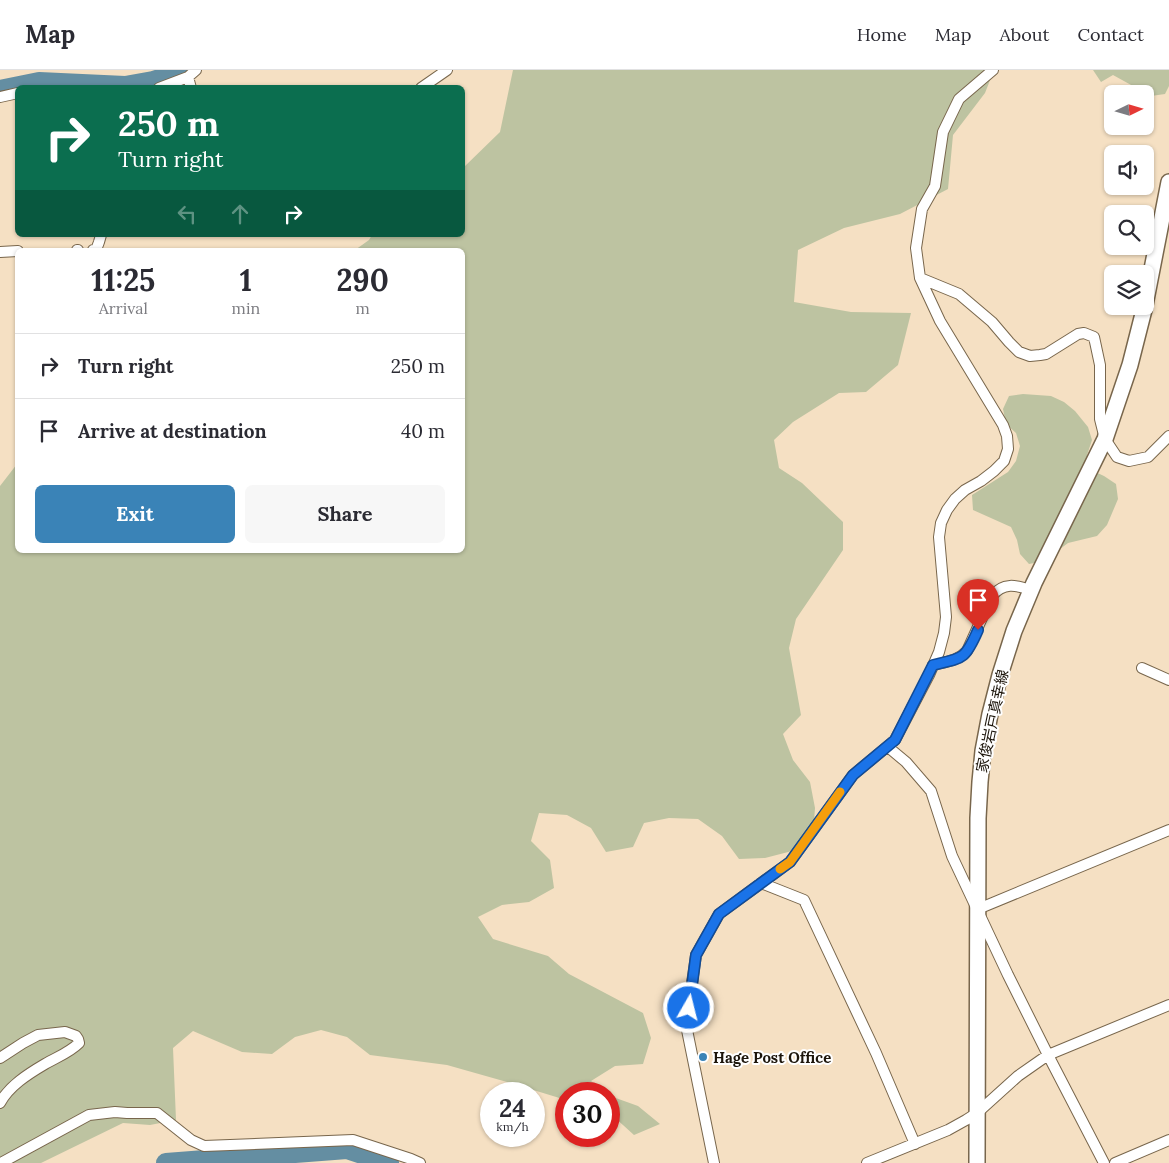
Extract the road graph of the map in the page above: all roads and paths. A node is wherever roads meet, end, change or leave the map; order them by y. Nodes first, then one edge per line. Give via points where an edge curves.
1 (447, 70) edge
2 (993, 70) edge
3 (192, 73) edge
4 (166, 85) edge
5 (424, 85) edge
6 (15, 94) edge
7 (0, 97) edge
8 (1169, 182) edge
9 (15, 251) edge
10 (0, 252) edge
11 (1153, 265) edge
12 (920, 278) junction
13 (1143, 315) edge
14 (1169, 436) edge
15 (1105, 440) junction
16 (1031, 590) junction
17 (933, 665) junction
18 (1142, 668) dead end
19 (1169, 680) edge
20 (888, 747) junction
21 (1169, 830) edge
22 (761, 883) junction
23 (978, 909) junction
24 (1169, 1005) edge
25 (1048, 1055) junction
26 (0, 1058) edge
27 (0, 1103) edge
28 (978, 1113) junction
29 (1169, 1140) edge
30 (915, 1144) junction
31 (1, 1163) edge
32 (420, 1163) edge
33 (714, 1163) edge
34 (868, 1163) edge
35 (978, 1163) edge
36 (1104, 1163) edge
37 (1114, 1163) edge

1 - 5 street
2 - 12 street via 959,99 943,132 935,186 922,209 916,248
3 - 4 street
6 - 7 street
8 - 11 main road, 家俊岩戸真幸線
9 - 10 street
12 - 15 street via 959,294 992,322 1019,352 1030,356 1046,354 1084,332 1094,337 1100,365 1100,419
12 - 17 street via 940,321 1003,425 1008,449 1004,461 994,471 955,499 941,523 939,537 946,617
13 - 15 main road, 家俊岩戸真幸線 via 1130,366
14 - 15 street via 1148,456 1129,461 1117,457
15 - 16 main road, 家俊岩戸真幸線
16 - 17 street via 1012,586 998,590 963,656
16 - 23 main road, 家俊岩戸真幸線 via 1000,675 983,751 978,818
17 - 20 street via 895,740
18 - 19 street
20 - 22 street via 853,775 790,862
20 - 23 street via 932,791 952,856
21 - 23 street
22 - 30 street via 804,900
22 - 33 street via 719,914 696,955 686,1025
23 - 25 street
23 - 28 main road, 家俊岩戸真幸線
24 - 25 street
25 - 28 street via 1018,1076
25 - 36 street
26 - 27 street via 38,1035 64,1032 78,1039 72,1050 22,1078
28 - 30 street
28 - 35 main road, 家俊岩戸真幸線
29 - 37 street
30 - 34 street
31 - 32 street via 89,1115 116,1112 157,1113 191,1140 204,1146 353,1140

